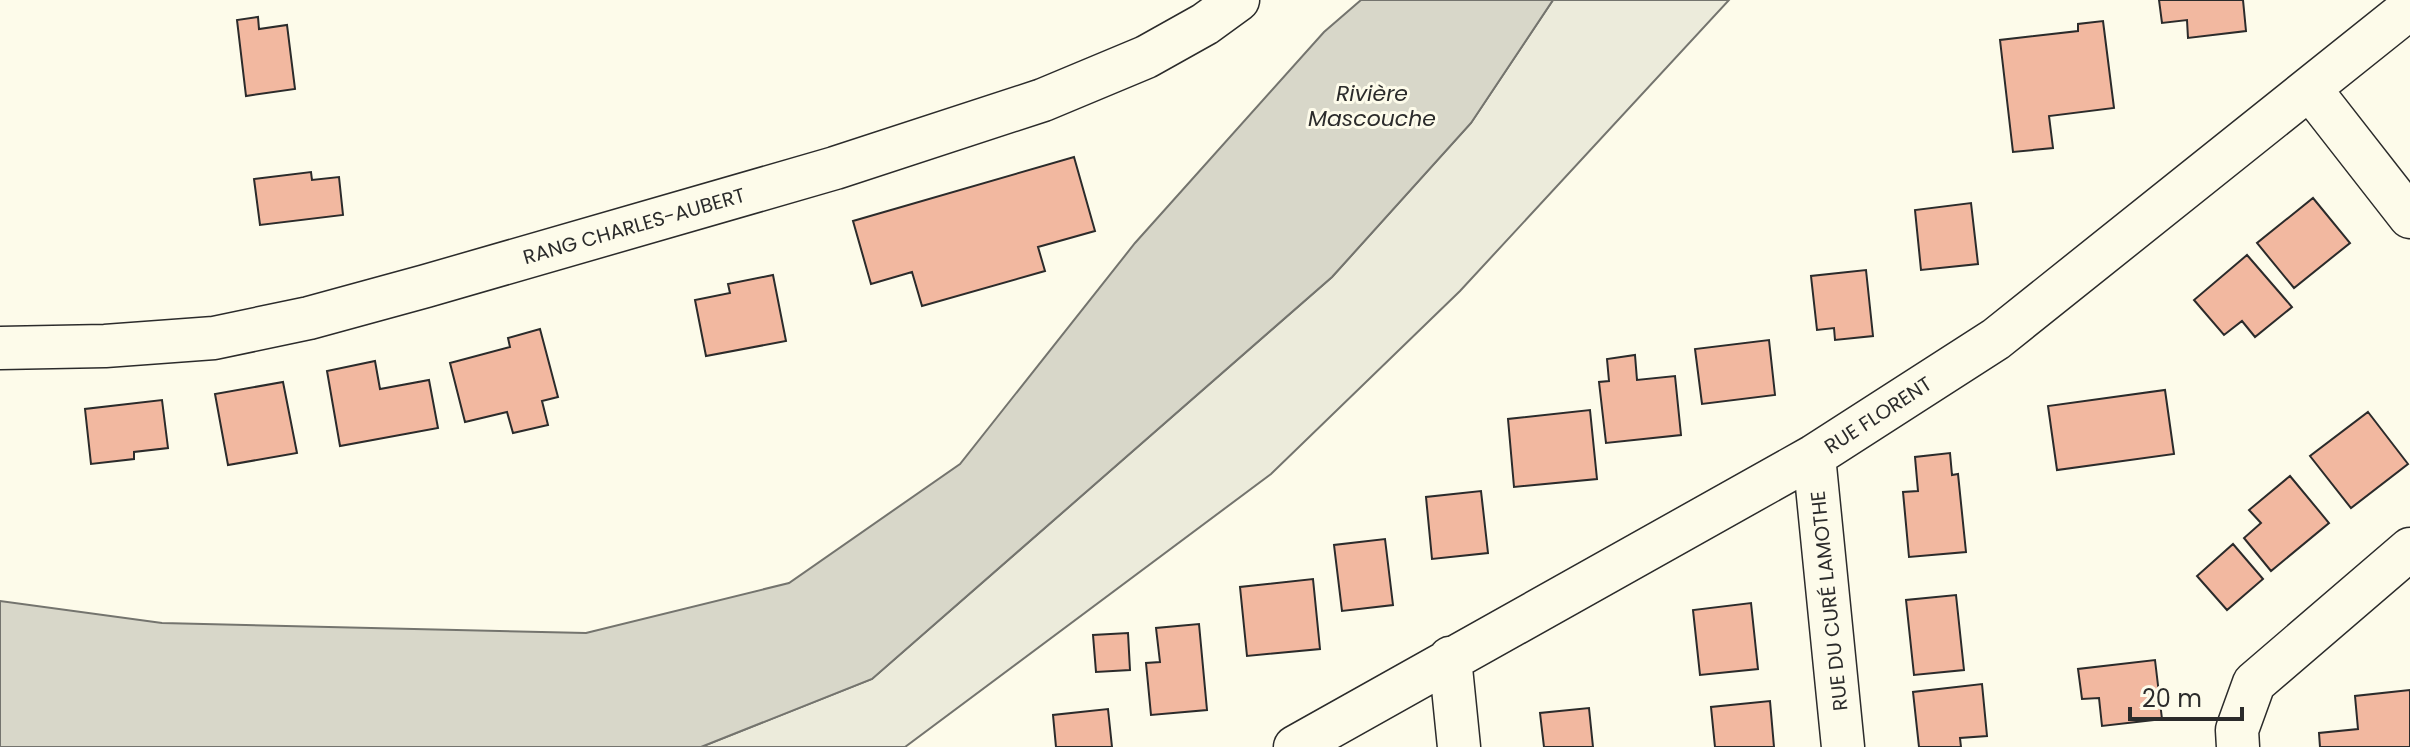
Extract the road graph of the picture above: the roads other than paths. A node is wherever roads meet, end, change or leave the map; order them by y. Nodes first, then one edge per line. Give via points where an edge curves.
1 (1238, 0) edge
2 (2410, 8) edge
3 (2310, 89) junction
4 (2410, 217) edge
5 (0, 348) edge
6 (1814, 456) junction
7 (2410, 549) edge
8 (1450, 658) junction
9 (1295, 747) edge
10 (1459, 747) edge
11 (1843, 747) edge
12 (2238, 747) edge

1 - 5 street, RANG CHARLES-AUBERT via 1146,57 1043,100 835,168 439,282 214,338
2 - 3 street, RUE FLORENT
3 - 4 street
3 - 6 street, RUE FLORENT via 1996,339
6 - 8 street, RUE FLORENT
6 - 11 street, RUE DU CURÉ LAMOTHE
7 - 12 street via 2254,683 2237,730
8 - 9 street, RUE FLORENT
8 - 10 street

